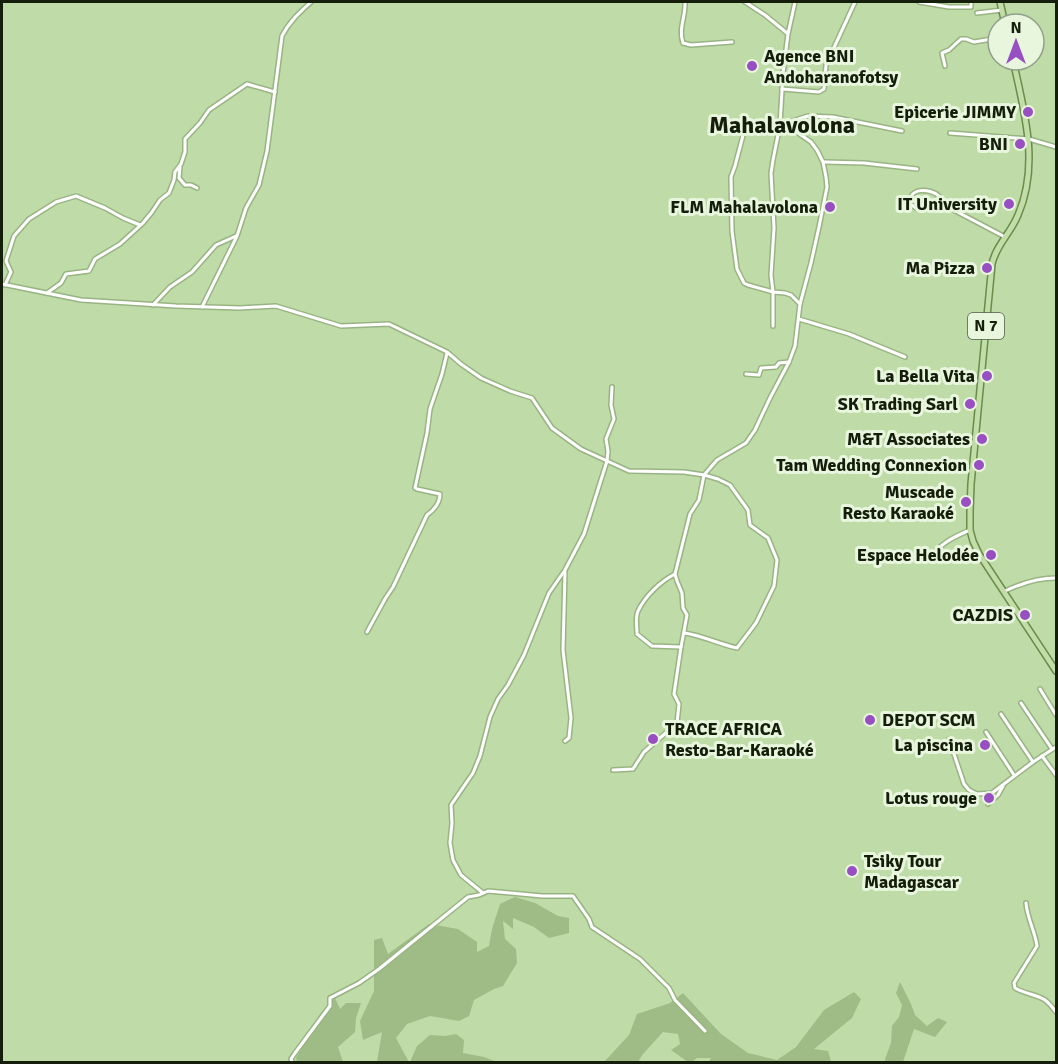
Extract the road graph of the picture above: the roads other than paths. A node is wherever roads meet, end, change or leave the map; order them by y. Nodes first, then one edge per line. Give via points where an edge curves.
1 (311, 2) edge
2 (685, 2) edge
3 (746, 2) edge
4 (795, 2) edge
5 (855, 2) edge
6 (919, 2) edge
7 (971, 2) edge
8 (1000, 2) edge
9 (1002, 10) joint
10 (977, 13) dead end
11 (788, 34) junction
12 (986, 40) edge
13 (732, 42) dead end
14 (945, 66) dead end
15 (1015, 72) edge
16 (782, 89) junction
17 (275, 92) junction
18 (782, 125) junction
19 (902, 131) dead end
20 (950, 134) dead end
21 (1029, 139) junction
22 (1056, 147) edge
23 (823, 162) junction
24 (181, 164) junction
25 (917, 169) dead end
26 (197, 188) dead end
27 (916, 208) dead end
28 (140, 226) junction
29 (237, 236) junction
30 (1005, 237) junction
31 (3, 284) edge
32 (773, 292) junction
33 (47, 293) junction
34 (800, 304) junction
35 (153, 305) junction
36 (202, 307) junction
37 (799, 319) junction
38 (773, 326) dead end
39 (447, 352) junction
40 (904, 357) dead end
41 (789, 362) junction
42 (746, 374) dead end
43 (612, 387) dead end
44 (607, 461) junction
45 (704, 475) junction
46 (970, 530) junction
47 (928, 559) dead end
48 (565, 570) junction
49 (675, 574) junction
50 (1056, 578) edge
51 (1005, 591) junction
52 (367, 632) dead end
53 (685, 633) junction
54 (681, 647) junction
55 (1056, 670) edge
56 (1040, 689) dead end
57 (1022, 703) dead end
58 (1001, 714) dead end
59 (1056, 716) edge
60 (986, 732) dead end
61 (949, 739) dead end
62 (565, 741) dead end
63 (1056, 747) edge
64 (1052, 750) junction
65 (1042, 756) junction
66 (1033, 762) junction
67 (613, 770) dead end
68 (1015, 776) junction
69 (1056, 776) edge
70 (1004, 785) junction
71 (988, 804) dead end
72 (483, 893) junction
73 (1026, 903) dead end
74 (1056, 1012) edge
75 (705, 1031) dead end
76 (292, 1062) edge

1 - 17 street via 282,36
2 - 13 street via 683,43
3 - 11 street
4 - 11 street
5 - 16 street via 826,65 824,89
6 - 7 street via 948,7 971,7
8 - 9 main road
9 - 10 street
11 - 16 street
12 - 14 street via 962,39 942,53
15 - 21 main road, N 7
16 - 18 street
17 - 24 street via 247,84 209,110 185,139
17 - 29 street via 259,185
18 - 19 street via 808,116 833,117
18 - 23 street via 811,142
18 - 32 street via 771,173
18 - 32 street via 746,124 730,177 739,275 744,283
20 - 21 street
21 - 22 street
21 - 30 main road, N 7 via 1025,191 1018,216
23 - 25 street
23 - 34 street via 827,187
24 - 26 street via 179,178 185,185
24 - 28 street via 169,193
27 - 30 street via 910,204 911,195 929,192 940,196 948,207
28 - 31 street via 76,196 56,202 29,219 14,236 6,261 11,272
28 - 33 street via 95,259 89,271 66,274 62,283
29 - 35 street via 216,246
29 - 36 street
30 - 46 main road, N 7 via 992,264
31 - 33 street
32 - 34 street via 791,295
32 - 38 street
33 - 35 street via 81,300
34 - 37 street
35 - 36 street
36 - 39 street via 276,306 340,326 389,324
37 - 40 street
37 - 41 street
39 - 44 street via 481,378 532,398 552,428 581,449
39 - 52 street via 430,409 415,485 417,489 440,494 440,499 422,524
41 - 42 street via 761,368 759,375
41 - 45 street via 746,443 717,460
43 - 44 street via 614,419 606,439
44 - 45 street via 629,471
44 - 48 street via 584,534
45 - 49 street
45 - 53 street via 730,486 748,510 750,525 768,538 777,560 774,586 756,623 737,648
46 - 47 street via 939,546
46 - 51 main road, N 7 via 979,554
48 - 62 street via 562,650 572,718
48 - 72 street via 549,593 524,655 498,699 473,773 451,805 453,860 461,875
49 - 53 street via 687,615
49 - 54 street via 648,596 637,612 637,634 652,646
50 - 51 street via 1028,581
51 - 55 main road, N 7
53 - 54 street
54 - 67 street via 674,694 679,704 677,723 644,752 633,769
56 - 59 street
57 - 64 street
58 - 66 street
60 - 68 street
61 - 70 street via 969,790 992,794
63 - 64 street
64 - 65 street
65 - 66 street
65 - 69 street
66 - 68 street
68 - 70 street
70 - 71 street
72 - 75 street via 573,896 592,927 640,959
72 - 76 street via 468,897 380,969 330,998 330,1006
73 - 74 street via 1036,946 1014,983 1015,988 1046,1000

